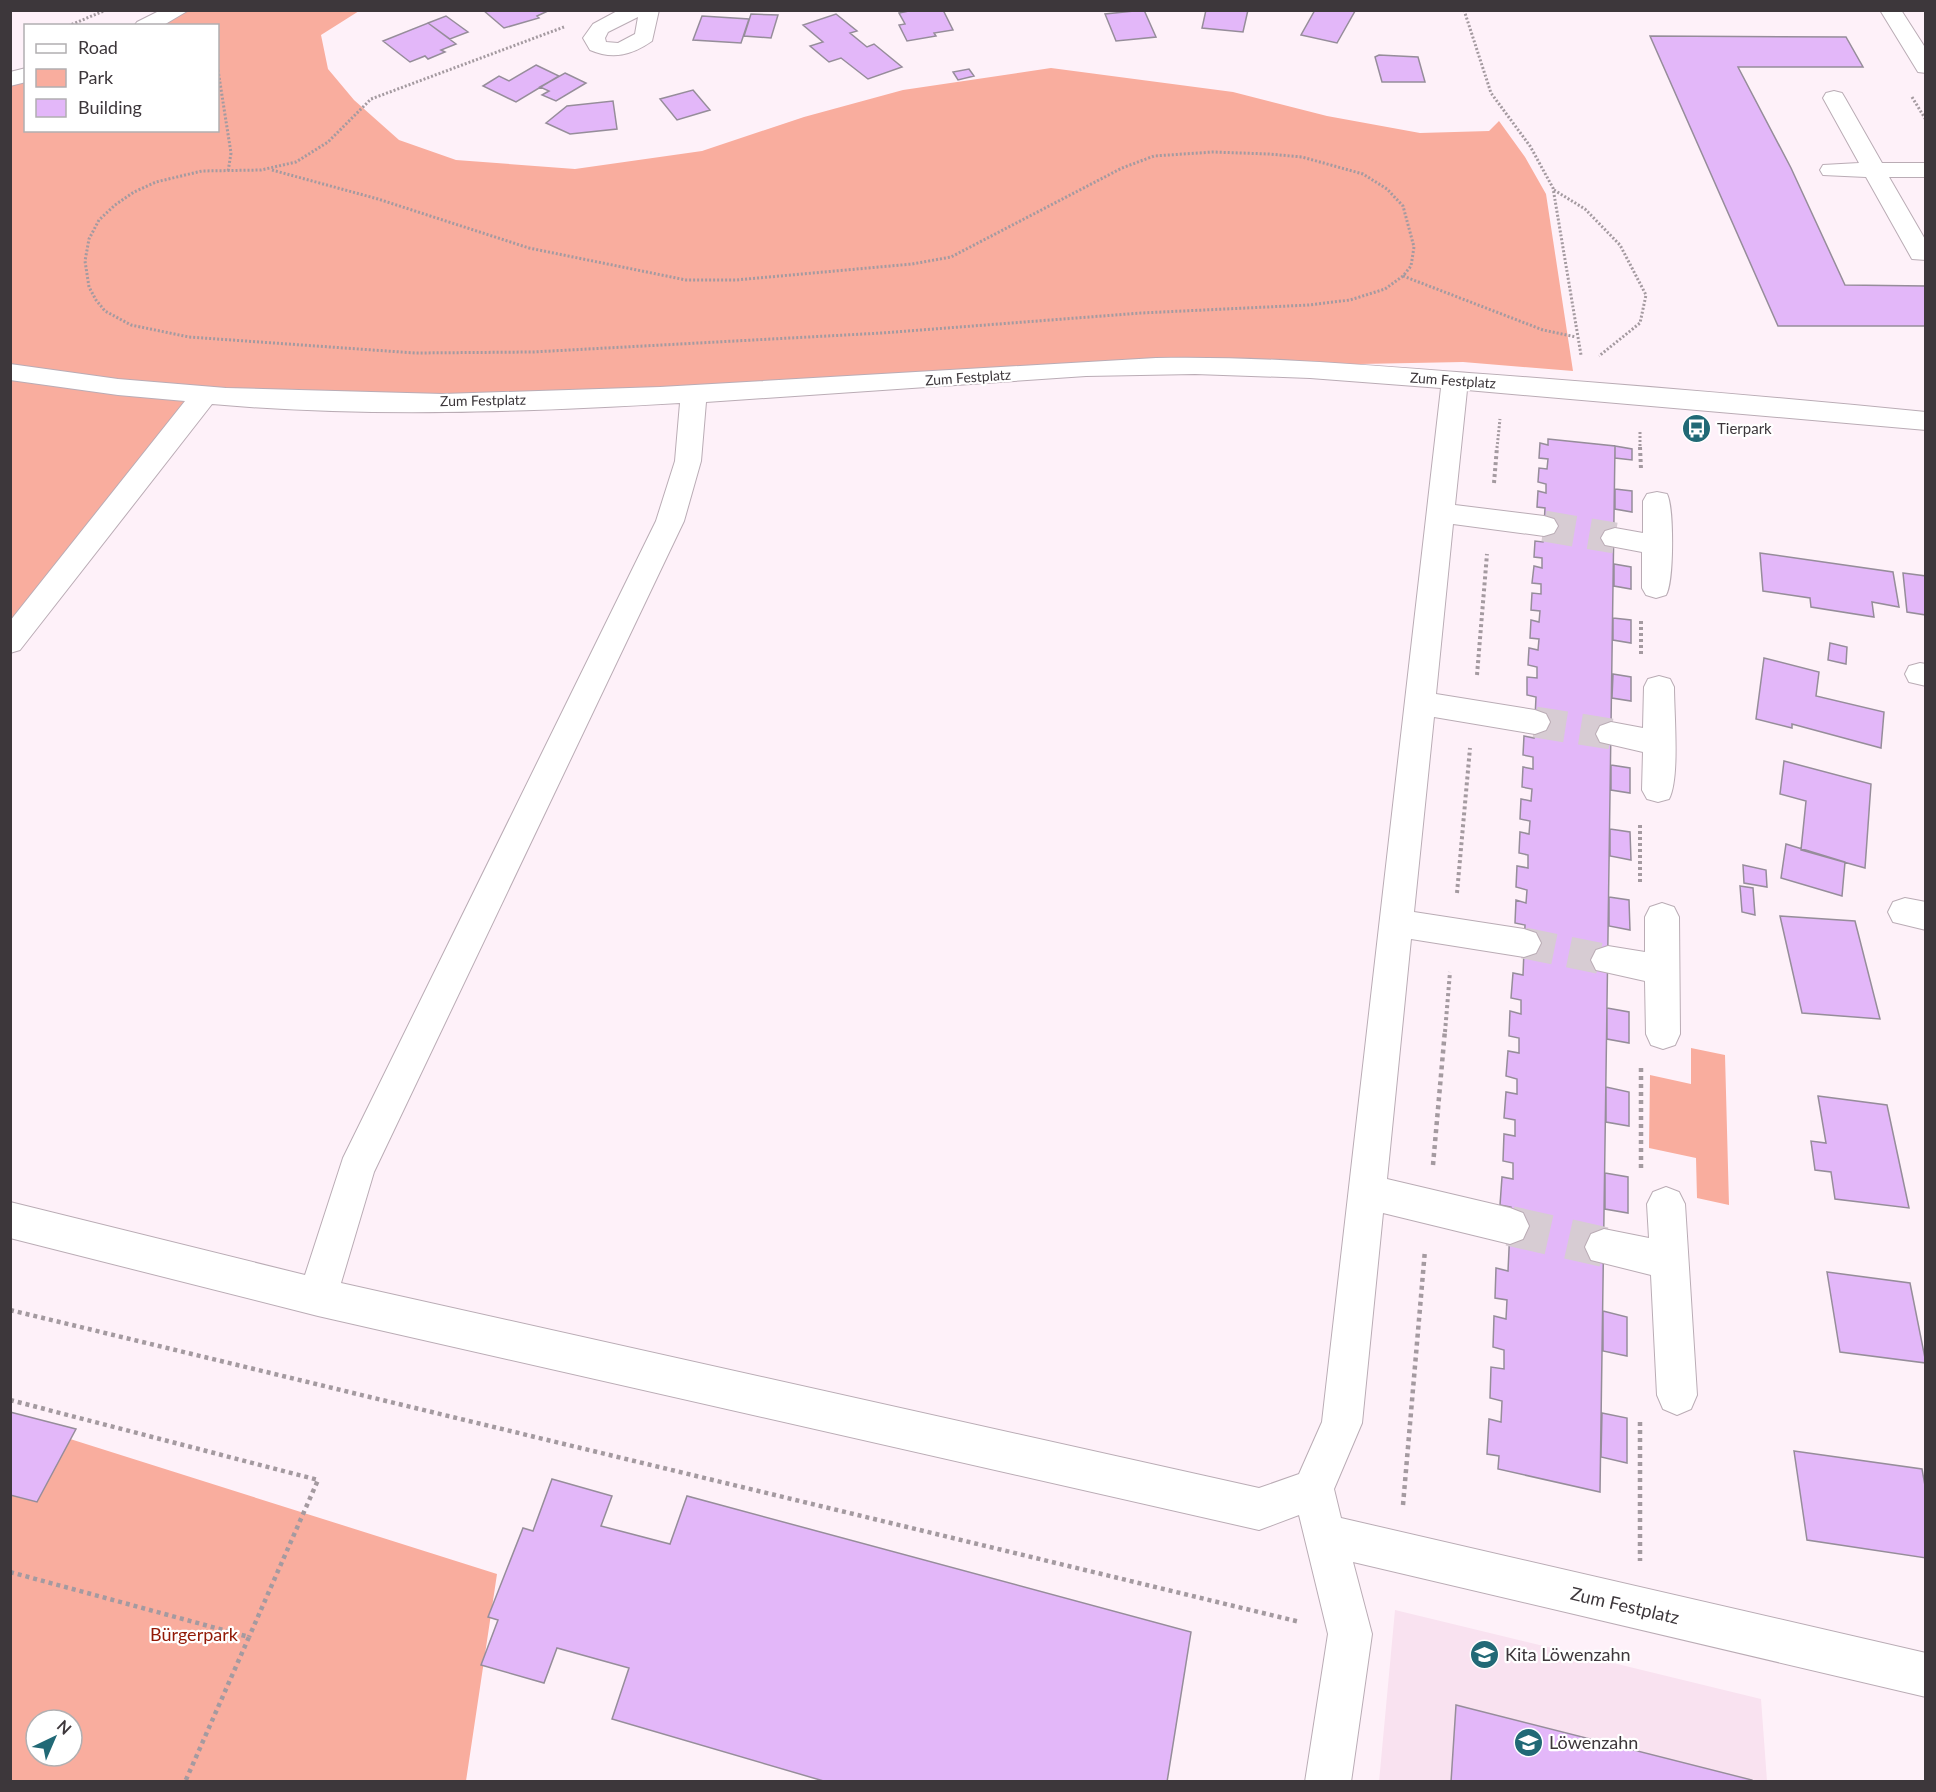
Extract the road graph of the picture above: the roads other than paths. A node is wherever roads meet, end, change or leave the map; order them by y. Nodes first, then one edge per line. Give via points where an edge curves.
1 (179, 10) edge
2 (636, 10) edge
3 (649, 10) edge
4 (1890, 10) edge
5 (148, 24) edge
6 (1926, 67) edge
7 (1834, 98) dead end
8 (1831, 170) dead end
9 (1873, 170) junction
10 (1926, 170) edge
11 (1921, 254) dead end
12 (10, 372) edge
13 (694, 394) junction
14 (1454, 396) junction
15 (203, 397) junction
16 (1926, 421) edge
17 (1657, 501) dead end
18 (1441, 513) junction
19 (1544, 526) tunnel mouth
20 (1615, 538) tunnel mouth
21 (1657, 545) junction
22 (1656, 588) dead end
23 (10, 642) edge
24 (1659, 687) dead end
25 (1420, 703) junction
26 (1535, 722) tunnel mouth
27 (1611, 734) tunnel mouth
28 (1659, 743) junction
29 (1658, 790) dead end
30 (1662, 916) dead end
31 (1396, 923) junction
32 (1524, 943) tunnel mouth
33 (1608, 960) tunnel mouth
34 (1662, 969) junction
35 (1663, 1034) dead end
36 (1367, 1192) junction
37 (1666, 1204) dead end
38 (10, 1220) edge
39 (1510, 1226) tunnel mouth
40 (1604, 1247) tunnel mouth
41 (1669, 1260) junction
42 (318, 1297) junction
43 (1677, 1395) dead end
44 (1312, 1489) junction
45 (1325, 1535) junction
46 (1926, 1675) edge
47 (1328, 1782) edge

1 - 5 street
2 - 3 street via 600,28 594,38 597,46 608,51 621,50 645,37
4 - 6 street
7 - 9 street
8 - 9 street
9 - 10 street
9 - 11 street
12 - 15 street, Zum Festplatz
13 - 14 street, Zum Festplatz via 1153,366 1257,366
13 - 15 street, Zum Festplatz via 322,402
13 - 42 street via 688,461 670,521 356,1170
14 - 16 street, Zum Festplatz via 1585,378
14 - 18 street
15 - 23 street
17 - 21 street
18 - 19 street
18 - 25 street
20 - 21 street
21 - 22 street
24 - 28 street
25 - 26 street
25 - 31 street
27 - 28 street
28 - 29 street
30 - 34 street
31 - 32 street
31 - 36 street
33 - 34 street
34 - 35 street
36 - 39 street
36 - 44 street via 1342,1423
37 - 41 street
38 - 42 street
40 - 41 street
41 - 43 street
42 - 44 street via 1259,1509
44 - 45 street
45 - 46 street, Zum Festplatz
45 - 47 street via 1350,1634

